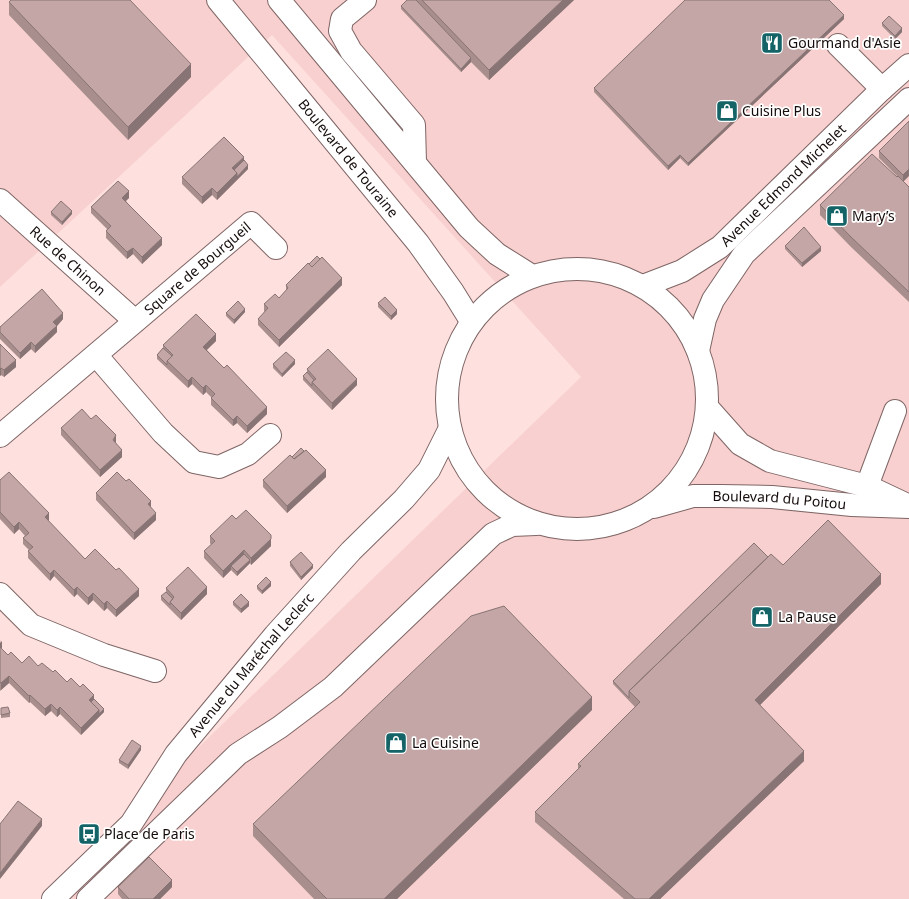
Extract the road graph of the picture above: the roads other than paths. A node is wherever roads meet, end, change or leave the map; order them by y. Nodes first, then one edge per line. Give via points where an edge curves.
1 (218, 0) edge
2 (279, 0) edge
3 (365, 0) edge
4 (838, 45) dead end
5 (909, 65) edge
6 (882, 90) junction
7 (909, 99) edge
8 (415, 162) junction
9 (0, 200) edge
10 (276, 248) dead end
11 (532, 276) junction
12 (643, 286) junction
13 (135, 321) junction
14 (471, 321) junction
15 (698, 351) junction
16 (96, 355) junction
17 (708, 408) junction
18 (895, 411) dead end
19 (449, 430) junction
20 (270, 435) dead end
21 (0, 436) edge
22 (867, 486) junction
23 (909, 507) edge
24 (650, 508) junction
25 (536, 524) junction
26 (0, 594) edge
27 (155, 671) dead end
28 (53, 899) edge
29 (88, 899) edge

1 - 14 main road, Boulevard de Touraine via 418,243
2 - 8 main road
3 - 8 main road via 342,18 340,31 351,51 414,126
4 - 6 main road
5 - 6 main road, Avenue Edmond Michelet
6 - 12 main road, Avenue Edmond Michelet via 720,247 682,271
7 - 15 main road, Avenue Edmond Michelet via 744,254 713,300 705,319
8 - 11 main road via 469,228 497,254
9 - 13 main road, Rue de Chinon
10 - 13 main road, Square de Bourgueil via 251,223
11 - 12 main road via 570,269 608,272
11 - 14 main road via 498,294
12 - 15 main road via 671,308 692,336
13 - 16 main road
14 - 19 main road via 453,355 445,392
15 - 17 main road via 707,379
16 - 20 main road via 163,433 194,462 218,467 248,454
16 - 21 main road
17 - 22 main road, Boulevard du Poitou via 740,444 770,461
17 - 24 main road via 699,446 680,481
18 - 22 main road
19 - 25 main road via 466,471 497,504
19 - 28 main road, Avenue du Maréchal Leclerc via 429,470 404,499 350,551 275,635 176,754 131,824
22 - 23 main road, Boulevard du Poitou
23 - 24 main road, Boulevard du Poitou via 852,505 772,497 693,496
24 - 25 main road via 615,525 575,530
25 - 29 main road via 512,525 493,534 333,687 280,727 238,754
26 - 27 main road via 31,625 104,655

